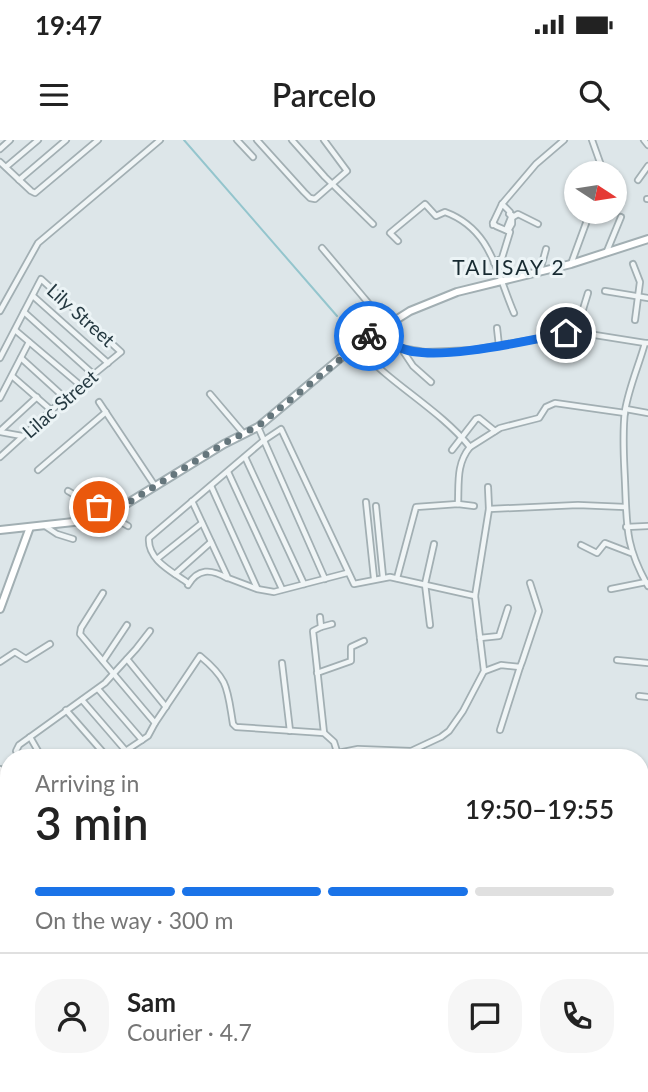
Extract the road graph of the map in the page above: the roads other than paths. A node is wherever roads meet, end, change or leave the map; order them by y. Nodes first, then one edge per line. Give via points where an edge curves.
1 (10, 140) edge
2 (38, 140) edge
3 (66, 140) edge
4 (98, 140) edge
5 (160, 140) edge
6 (237, 140) edge
7 (257, 140) edge
8 (292, 140) edge
9 (324, 140) edge
10 (564, 140) edge
11 (592, 140) edge
12 (644, 140) edge
13 (648, 145) edge
14 (0, 149) edge
15 (253, 157) dead end
16 (600, 161) edge
17 (0, 162) edge
18 (648, 166) edge
19 (6, 167) junction
20 (19, 180) junction
21 (638, 180) dead end
22 (332, 183) junction
23 (502, 204) junction
24 (512, 217) junction
25 (373, 224) dead end
26 (538, 224) dead end
27 (586, 224) edge
28 (618, 224) edge
29 (507, 231) junction
30 (648, 239) edge
31 (398, 241) dead end
32 (322, 248) dead end
33 (546, 249) dead end
34 (607, 252) junction
35 (494, 263) junction
36 (571, 264) junction
37 (633, 264) dead end
38 (540, 271) junction
39 (500, 280) junction
40 (605, 291) dead end
41 (588, 293) dead end
42 (33, 296) junction
43 (639, 297) junction
44 (648, 298) edge
45 (0, 310) edge
46 (24, 313) junction
47 (514, 313) dead end
48 (635, 320) dead end
49 (384, 326) junction
50 (497, 328) dead end
51 (15, 330) junction
52 (576, 332) junction
53 (29, 342) junction
54 (647, 343) edge
55 (356, 345) junction
56 (499, 346) junction
57 (401, 348) junction
58 (121, 352) joint
59 (0, 358) edge
60 (21, 358) junction
61 (107, 363) junction
62 (93, 374) junction
63 (12, 376) junction
64 (431, 382) dead end
65 (80, 386) junction
66 (210, 394) dead end
67 (37, 397) junction
68 (0, 398) edge
69 (65, 398) junction
70 (99, 402) dead end
71 (51, 410) junction
72 (625, 411) junction
73 (106, 412) junction
74 (648, 413) edge
75 (258, 426) junction
76 (495, 430) junction
77 (0, 432) edge
78 (244, 434) junction
79 (22, 436) junction
80 (462, 438) junction
81 (263, 440) junction
82 (470, 447) junction
83 (452, 450) dead end
84 (2, 452) edge
85 (0, 457) edge
86 (245, 457) junction
87 (38, 470) dead end
88 (228, 472) junction
89 (155, 486) junction
90 (211, 486) junction
91 (488, 486) dead end
92 (68, 491) dead end
93 (192, 501) junction
94 (366, 502) dead end
95 (458, 504) junction
96 (376, 506) dead end
97 (474, 506) dead end
98 (625, 507) junction
99 (489, 509) junction
100 (110, 514) junction
101 (202, 523) junction
102 (44, 526) junction
103 (128, 526) dead end
104 (648, 526) edge
105 (30, 527) junction
106 (626, 527) junction
107 (0, 530) edge
108 (73, 538) dead end
109 (211, 542) junction
110 (433, 544) dead end
111 (580, 545) dead end
112 (632, 554) junction
113 (157, 559) junction
114 (347, 573) junction
115 (175, 574) junction
116 (383, 577) junction
117 (228, 578) junction
118 (374, 578) junction
119 (397, 578) junction
120 (325, 579) junction
121 (530, 583) dead end
122 (304, 584) junction
123 (425, 584) junction
124 (647, 584) edge
125 (257, 589) junction
126 (282, 589) junction
127 (611, 589) dead end
128 (103, 593) dead end
129 (475, 596) junction
130 (509, 608) dead end
131 (0, 609) edge
132 (320, 617) dead end
133 (332, 624) dead end
134 (127, 625) dead end
135 (430, 625) dead end
136 (321, 627) junction
137 (150, 631) dead end
138 (480, 638) junction
139 (364, 640) dead end
140 (50, 644) dead end
141 (127, 659) junction
142 (617, 660) dead end
143 (103, 661) junction
144 (0, 662) edge
145 (282, 663) dead end
146 (648, 663) edge
147 (520, 667) junction
148 (484, 671) junction
149 (317, 673) junction
150 (114, 674) junction
151 (97, 689) junction
152 (639, 696) dead end
153 (648, 696) edge
154 (82, 700) junction
155 (166, 707) junction
156 (66, 710) junction
157 (155, 723) junction
158 (500, 730) dead end
159 (290, 731) junction
160 (324, 733) junction
161 (30, 737) junction
162 (142, 740) junction
163 (18, 749) edge
164 (37, 749) edge
165 (100, 749) edge
166 (124, 749) edge
167 (129, 749) edge
168 (337, 749) edge
169 (415, 749) edge

1 - 14 street
2 - 19 street
3 - 20 street
4 - 20 street via 37,192
5 - 45 street via 38,243
6 - 15 street
7 - 22 street via 310,198 316,199
8 - 22 street
9 - 22 street via 347,169
10 - 23 street
11 - 16 street
12 - 13 street
17 - 19 street
18 - 21 street
19 - 20 street
22 - 25 street
23 - 24 street
23 - 29 street via 493,224
24 - 26 street via 518,214
24 - 29 street
27 - 36 street
28 - 34 street
29 - 35 street via 502,258
30 - 34 street
31 - 35 street via 390,233 425,204 436,216 445,212 471,226 488,246
32 - 49 street
33 - 38 street
34 - 36 street
35 - 39 street
36 - 38 street
37 - 43 street via 640,282
38 - 39 street
39 - 47 street
39 - 49 street via 423,305
40 - 43 street
41 - 52 street
42 - 46 street
42 - 58 street, Lily Street via 41,279
42 - 61 street, Lily Street
43 - 44 street
43 - 48 street
46 - 51 street
46 - 62 street
49 - 55 street
49 - 57 street
50 - 56 street
51 - 53 street
51 - 59 street
52 - 54 street
52 - 56 street
53 - 60 street
53 - 65 street
54 - 72 street
55 - 75 street
55 - 80 street
56 - 57 street via 442,352
57 - 64 street
58 - 61 street, Lilac Street
60 - 63 street
60 - 69 street
61 - 62 street, Lilac Street
62 - 65 street, Lilac Street
63 - 67 street
63 - 68 street
65 - 69 street, Lilac Street
66 - 78 street
67 - 71 street
67 - 77 street
69 - 71 street, Lilac Street
70 - 73 street
71 - 79 street, Lilac Street
72 - 74 street
72 - 76 street via 555,403 539,418
72 - 98 street
73 - 87 street
73 - 89 street
75 - 78 street
75 - 81 street
76 - 80 street via 479,418
76 - 82 street
77 - 79 street
78 - 89 street
79 - 84 street, Lilac Street
80 - 82 street
80 - 83 street
81 - 86 street
81 - 114 street via 282,430
81 - 120 street
82 - 95 street via 459,468
84 - 85 street, Lilac Street
86 - 88 street
86 - 122 street
88 - 90 street
88 - 126 street
89 - 100 street
90 - 93 street
90 - 125 street
91 - 99 street
92 - 100 street
93 - 101 street
93 - 113 street via 150,537 149,546
94 - 118 street
95 - 97 street
95 - 119 street via 416,507
96 - 116 street
98 - 99 street
98 - 106 street
99 - 129 street
100 - 102 street
100 - 103 street
101 - 109 street
101 - 113 street
102 - 105 street
102 - 108 street
104 - 106 street
105 - 107 street
105 - 131 street
106 - 112 street
109 - 115 street
109 - 117 street
110 - 123 street
111 - 112 street via 597,553 605,543
112 - 124 street
113 - 115 street
114 - 118 street via 355,584
114 - 120 street
115 - 117 street via 188,584 205,570
116 - 118 street
116 - 119 street
117 - 125 street
119 - 123 street
120 - 122 street
121 - 147 street via 539,611
122 - 126 street
123 - 129 street
123 - 135 street
124 - 127 street
125 - 126 street
128 - 143 street via 80,631
129 - 138 street
130 - 138 street via 499,636
132 - 136 street
133 - 136 street
134 - 143 street
136 - 149 street via 313,631
137 - 141 street
138 - 148 street
139 - 149 street via 351,647 351,661
140 - 144 street via 26,659 15,652
141 - 150 street
141 - 155 street
142 - 146 street
143 - 150 street
145 - 159 street
147 - 148 street via 501,665
147 - 158 street
148 - 169 street via 449,731
149 - 160 street
150 - 151 street
150 - 157 street
151 - 154 street
151 - 162 street
152 - 153 street
154 - 156 street
154 - 166 street
155 - 157 street
155 - 159 street via 200,656 223,680 234,726
156 - 161 street
156 - 165 street
157 - 162 street
159 - 160 street
160 - 168 street
161 - 163 street
161 - 164 street
162 - 167 street

